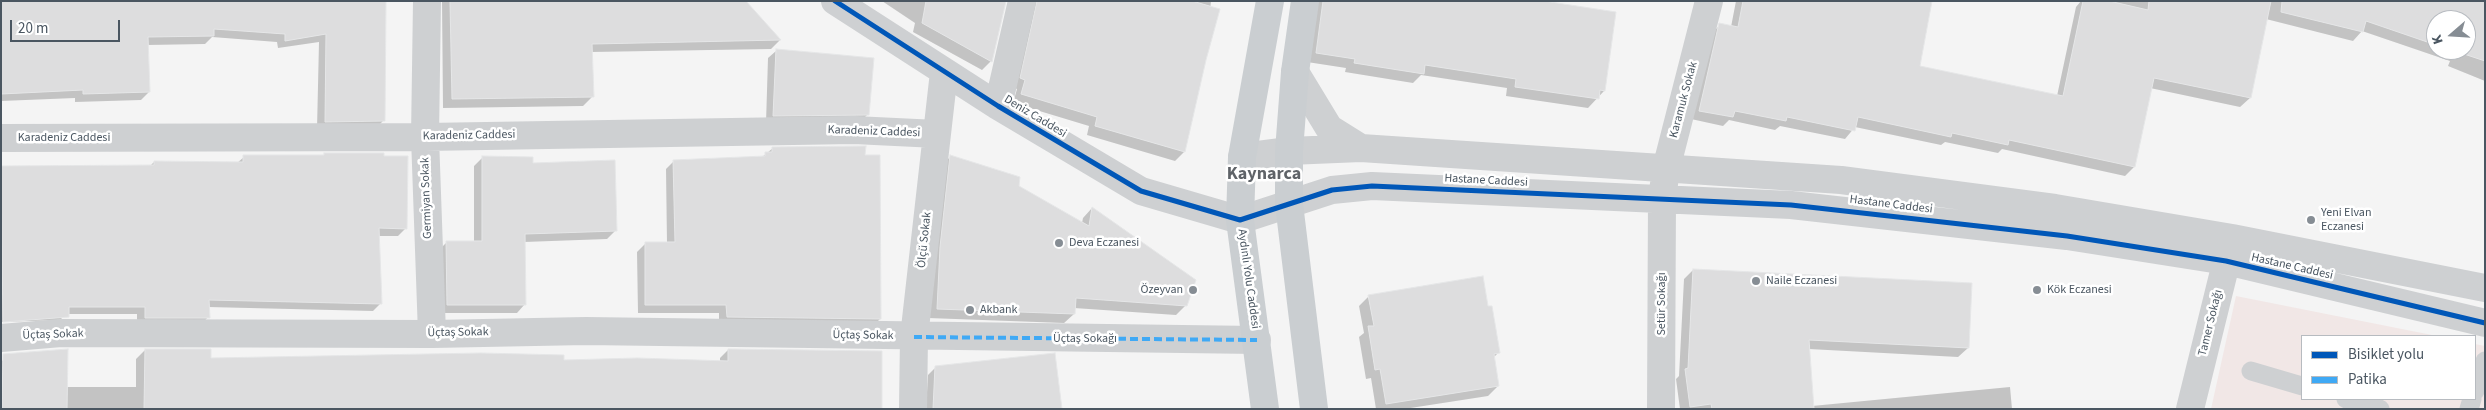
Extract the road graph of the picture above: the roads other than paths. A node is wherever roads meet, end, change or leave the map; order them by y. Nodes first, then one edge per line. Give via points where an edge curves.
1 (427, 1) edge
2 (1022, 1) edge
3 (1270, 1) edge
4 (1304, 1) edge
5 (1710, 1) edge
6 (837, 2) edge
7 (944, 72) junction
8 (1295, 72) junction
9 (998, 106) junction
10 (937, 134) junction
11 (426, 137) junction
12 (1, 138) edge
13 (1361, 148) junction
14 (1289, 151) junction
15 (1242, 157) junction
16 (1666, 169) junction
17 (1662, 199) junction
18 (1289, 204) junction
19 (1240, 220) junction
20 (2229, 250) junction
21 (2485, 288) edge
22 (2485, 323) edge
23 (432, 334) junction
24 (914, 337) junction
25 (1, 338) edge
26 (1256, 340) junction
27 (2485, 361) edge
28 (2250, 371) dead end
29 (2301, 386) edge
30 (2476, 388) edge
31 (2349, 400) edge
32 (913, 409) edge
33 (1264, 409) edge
34 (1314, 409) edge
35 (1661, 409) edge
36 (2190, 409) edge
37 (2380, 409) edge

1 - 11 street, Germiyan Sokak
2 - 9 street
3 - 15 main road, Aydınlı Yolu Caddesi
4 - 8 main road
5 - 16 street, Karamuk Sokak
6 - 7 street, Deniz Caddesi
7 - 9 street, Deniz Caddesi
7 - 10 street, Ölçü Sokak
8 - 13 street via 1329,128
8 - 14 main road
9 - 19 street, Deniz Caddesi via 1141,191
10 - 11 street, Karadeniz Caddesi via 854,130
10 - 24 street, Ölçü Sokak
11 - 12 street, Karadeniz Caddesi
11 - 23 street, Germiyan Sokak
13 - 14 street, Hastane Caddesi
13 - 16 street, Hastane Caddesi
14 - 15 street, Hastane Caddesi
14 - 18 main road
15 - 19 main road, Aydınlı Yolu Caddesi
16 - 17 street, Karamuk Sokak
16 - 20 street, Hastane Caddesi via 1842,180 2055,208
17 - 18 street, Hastane Caddesi via 1372,186 1332,190
17 - 20 street, Hastane Caddesi via 1830,208 2067,236
17 - 35 street, Setür Sokağı
18 - 19 street, Hastane Caddesi
18 - 34 main road
19 - 26 main road, Aydınlı Yolu Caddesi
20 - 21 street, Hastane Caddesi
20 - 22 street, Hastane Caddesi
20 - 36 street, Tamer Sokağı
23 - 24 street, Üçtaş Sokak via 586,331
23 - 25 street, Üçtaş Sokak via 61,333
24 - 26 street, Üçtaş Sokağı
24 - 32 street, Ölçü Sokak
26 - 33 main road, Aydınlı Yolu Caddesi
27 - 30 lane
28 - 29 lane
31 - 37 lane

